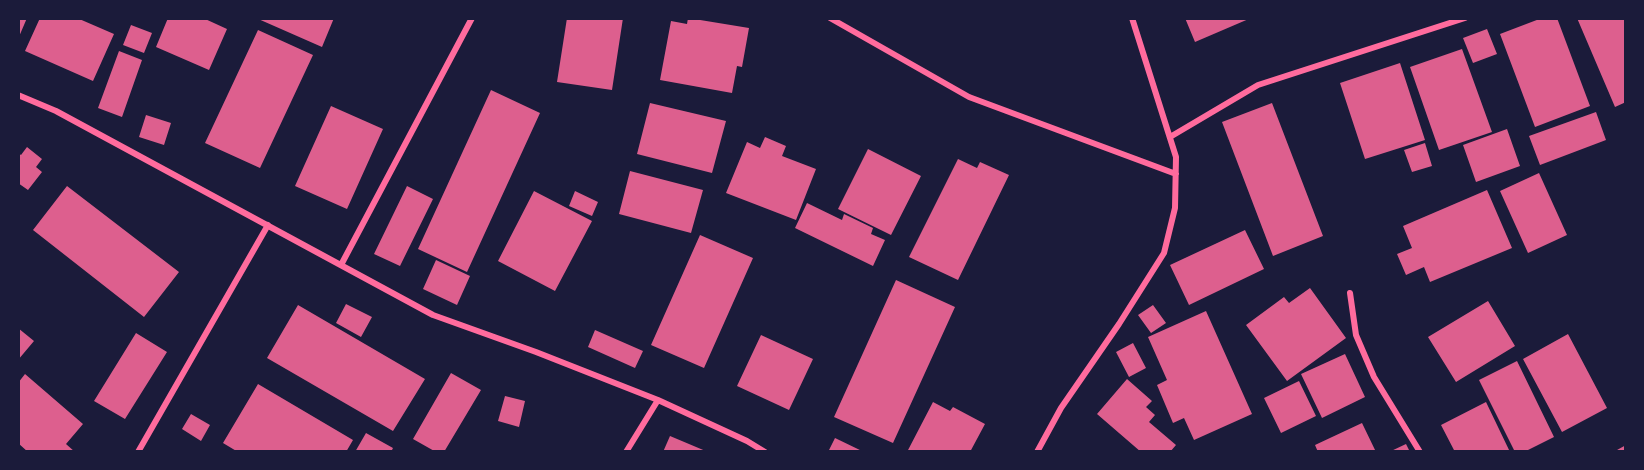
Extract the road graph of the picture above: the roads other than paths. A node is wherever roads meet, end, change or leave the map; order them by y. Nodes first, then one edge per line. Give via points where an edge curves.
1 (472, 18) edge
2 (830, 18) edge
3 (1132, 18) edge
4 (1465, 18) edge
5 (18, 95) edge
6 (1170, 137) junction
7 (1176, 174) junction
8 (268, 225) junction
9 (341, 265) junction
10 (1350, 293) dead end
11 (658, 400) junction
12 (138, 452) edge
13 (626, 452) edge
14 (765, 452) edge
15 (1037, 452) edge
16 (1420, 452) edge

1 - 9 street
2 - 7 street via 969,97
3 - 6 street
4 - 6 street via 1258,85
5 - 8 street via 56,111
6 - 7 street
7 - 15 street via 1175,208 1164,253 1061,408
8 - 9 street
8 - 12 street
9 - 11 street via 433,315
10 - 16 street via 1356,335 1374,377
11 - 13 street
11 - 14 street

